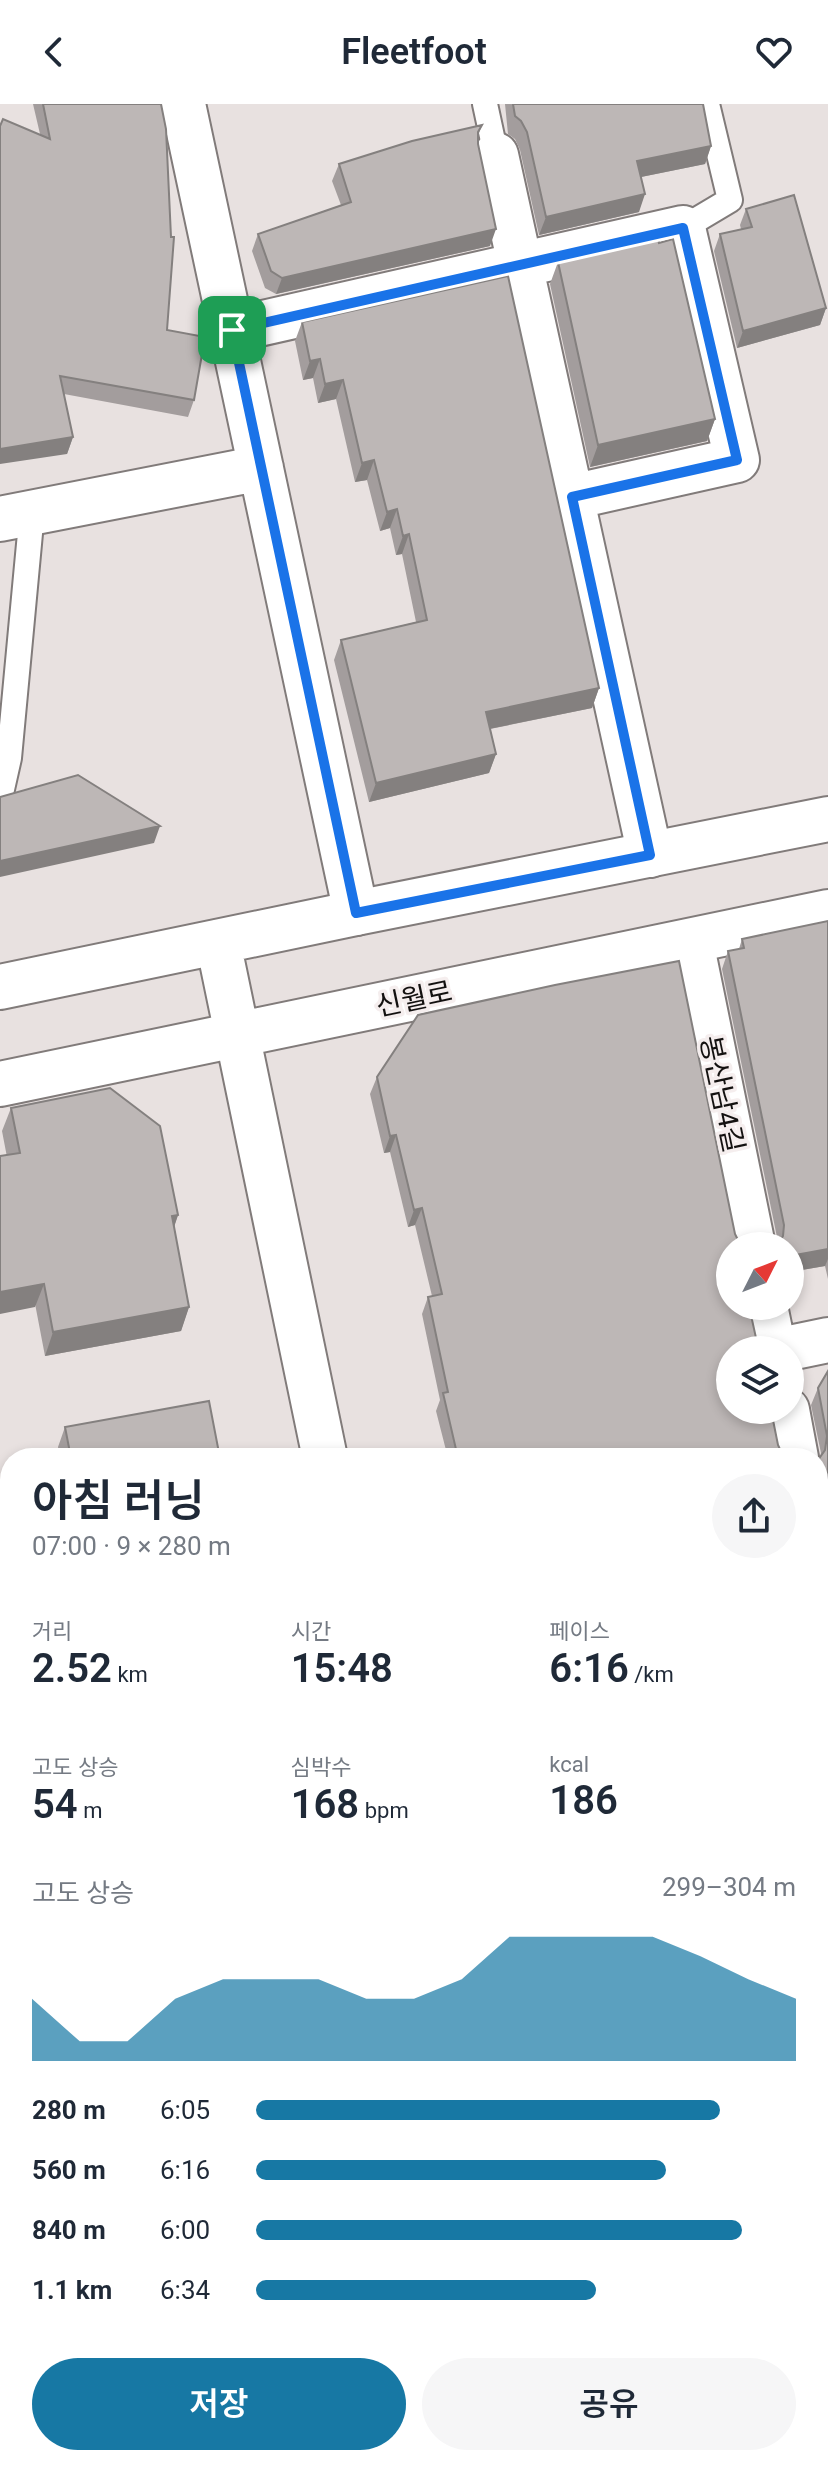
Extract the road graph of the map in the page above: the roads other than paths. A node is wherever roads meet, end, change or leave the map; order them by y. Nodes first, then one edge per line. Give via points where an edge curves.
1 (183, 104) edge
2 (485, 104) edge
3 (707, 104) edge
4 (496, 155) joint
5 (683, 228) junction
6 (520, 265) junction
7 (232, 330) junction
8 (261, 468) junction
9 (572, 497) junction
10 (16, 516) edge
11 (0, 798) edge
12 (828, 819) edge
13 (650, 855) junction
14 (828, 912) edge
15 (356, 913) junction
16 (218, 942) junction
17 (691, 942) junction
18 (0, 987) edge
19 (237, 1036) junction
20 (0, 1084) edge
21 (750, 1232) edge
22 (828, 1340) edge
23 (804, 1345) edge
24 (790, 1424) edge
25 (323, 1448) edge
26 (794, 1448) edge

1 - 7 street
2 - 4 lane
3 - 5 lane via 730,200
4 - 6 street
5 - 6 street
5 - 9 street via 737,460
6 - 7 street
6 - 9 street
7 - 8 street
8 - 10 street
8 - 15 street
9 - 13 street
10 - 11 lane via 9,758
12 - 13 street
13 - 15 street
14 - 17 street, 신월로
15 - 16 street
16 - 18 street
16 - 19 street
17 - 19 street, 신월로
17 - 21 street, 봉산남4길
19 - 20 street, 신월로
19 - 25 street
22 - 23 street
24 - 26 street

